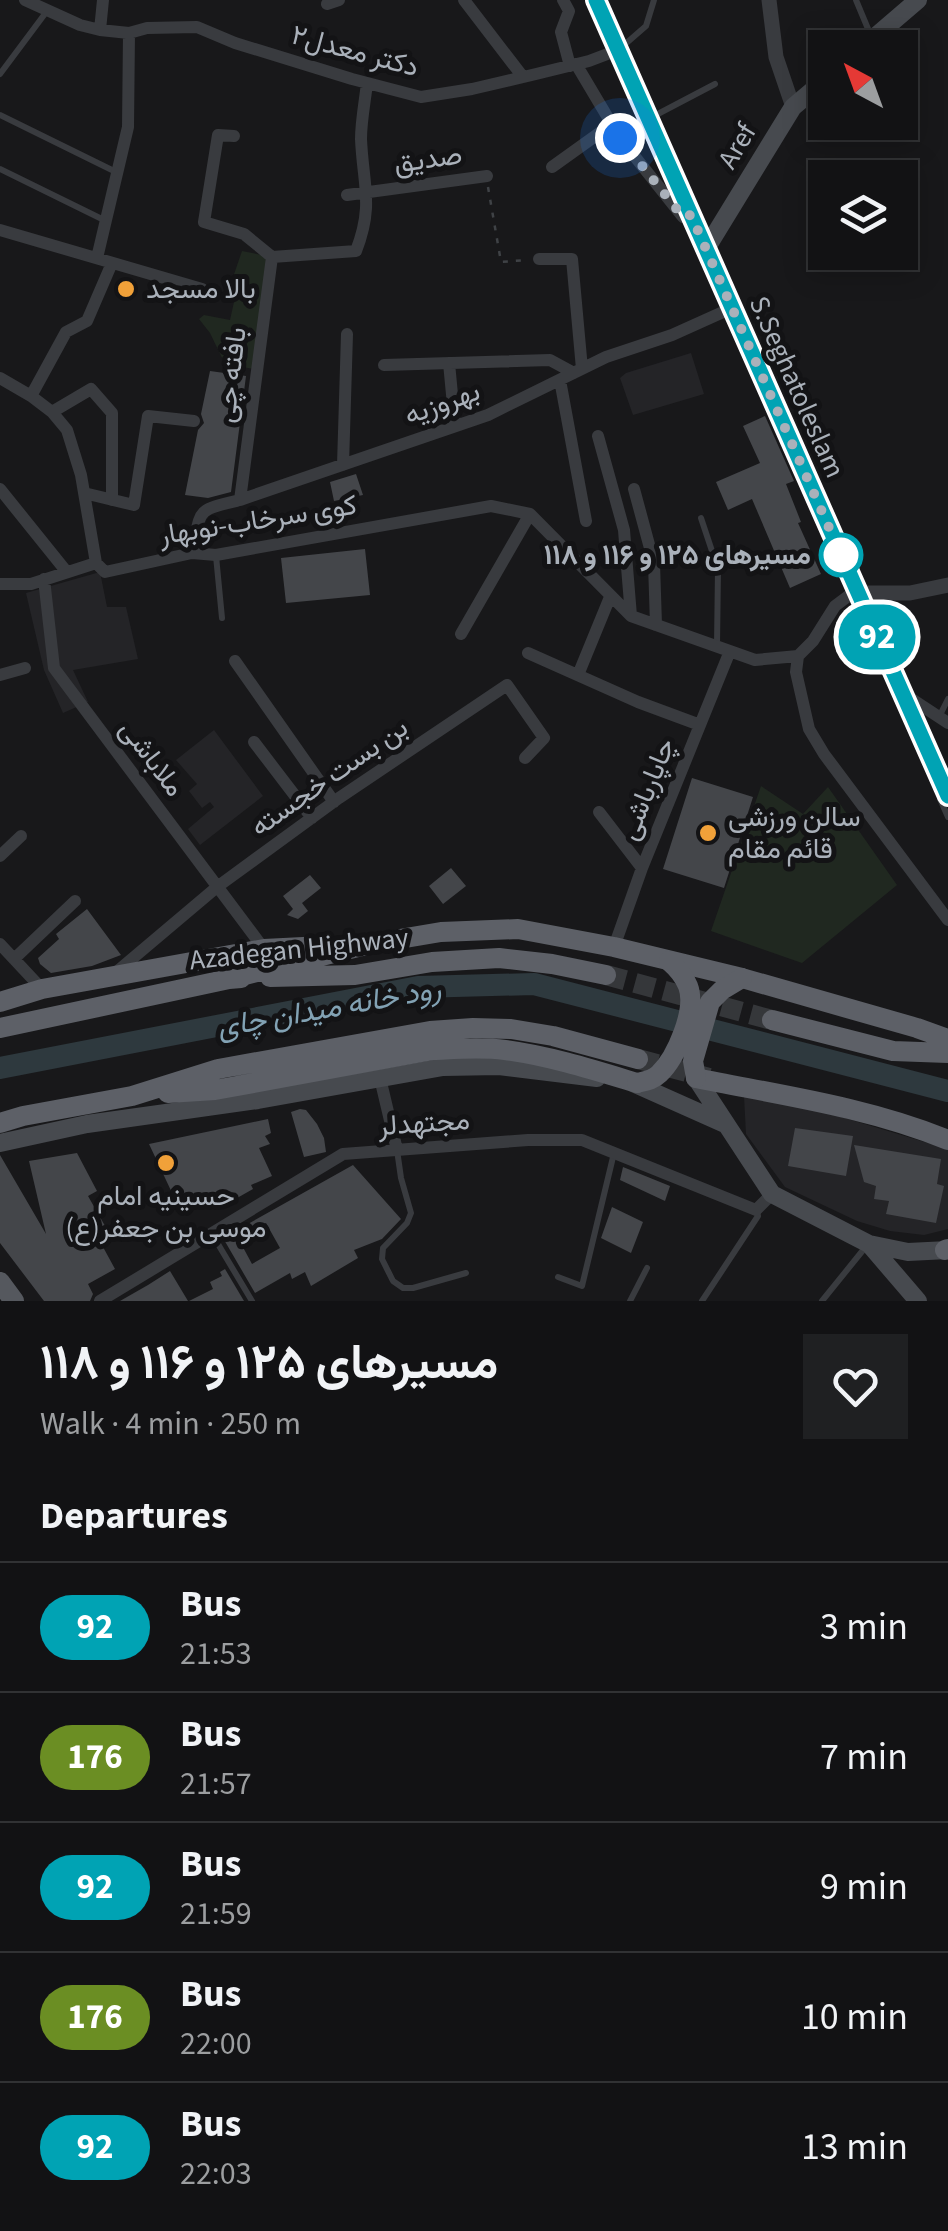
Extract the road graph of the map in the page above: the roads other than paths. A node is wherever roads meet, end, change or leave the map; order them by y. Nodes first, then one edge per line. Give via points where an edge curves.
1 (25, 0) edge
2 (103, 0) edge
3 (464, 0) edge
4 (563, 0) edge
5 (596, 0) edge
6 (654, 0) edge
7 (769, 0) edge
8 (856, 0) edge
9 (918, 0) edge
10 (47, 10) junction
11 (100, 30) junction
12 (864, 30) edge
13 (883, 30) edge
14 (129, 32) junction
15 (618, 50) junction
16 (573, 65) junction
17 (0, 74) edge
18 (523, 77) junction
19 (366, 83) junction
20 (715, 84) dead end
21 (808, 94) edge
22 (793, 107) junction
23 (0, 115) edge
24 (648, 119) junction
25 (612, 124) junction
26 (234, 136) dead end
27 (552, 168) dead end
28 (0, 169) edge
29 (117, 172) junction
30 (487, 176) road end
31 (368, 193) junction
32 (347, 196) dead end
33 (687, 216) junction
34 (106, 221) junction
35 (0, 230) edge
36 (706, 249) junction
37 (272, 256) junction
38 (96, 258) junction
39 (538, 259) road end
40 (112, 263) junction
41 (202, 289) dead end
42 (728, 309) junction
43 (347, 334) dead end
44 (448, 363) junction
45 (384, 365) dead end
46 (578, 371) junction
47 (0, 378) edge
48 (560, 380) junction
49 (31, 396) junction
50 (52, 412) junction
51 (194, 421) dead end
52 (455, 426) junction
53 (598, 436) dead end
54 (343, 465) junction
55 (0, 489) edge
56 (634, 489) dead end
57 (84, 493) junction
58 (112, 500) junction
59 (240, 500) junction
60 (530, 514) junction
61 (702, 518) dead end
62 (586, 522) dead end
63 (192, 553) junction
64 (216, 555) junction
65 (96, 563) junction
66 (66, 571) junction
67 (44, 580) junction
68 (0, 584) edge
69 (948, 586) edge
70 (854, 593) junction
71 (610, 597) junction
72 (631, 616) junction
73 (222, 618) dead end
74 (656, 625) junction
75 (461, 634) dead end
76 (724, 649) junction
77 (528, 653) dead end
78 (798, 656) junction
79 (235, 661) dead end
80 (25, 668) dead end
81 (0, 675) edge
82 (578, 675) junction
83 (902, 693) junction
84 (948, 699) edge
85 (944, 720) edge
86 (700, 725) junction
87 (254, 742) dead end
88 (525, 758) dead end
89 (948, 796) edge
90 (334, 802) junction
91 (600, 812) dead end
92 (948, 817) edge
93 (312, 818) junction
94 (21, 836) dead end
95 (0, 856) edge
96 (642, 868) junction
97 (217, 888) junction
98 (75, 901) dead end
99 (948, 920) edge
100 (0, 944) edge
101 (370, 944) junction
102 (614, 947) junction
103 (264, 949) junction
104 (14, 959) junction
105 (669, 961) junction
106 (606, 975) tunnel mouth
107 (112, 976) junction
108 (229, 978) junction
109 (742, 978) junction
110 (42, 989) junction
111 (0, 1002) edge
112 (772, 1020) tunnel mouth
113 (0, 1028) edge
114 (948, 1036) edge
115 (948, 1053) edge
116 (638, 1060) tunnel mouth
117 (380, 1078) junction
118 (696, 1078) junction
119 (637, 1083) junction
120 (132, 1096) junction
121 (0, 1123) edge
122 (725, 1124) junction
123 (948, 1140) edge
124 (0, 1142) edge
125 (397, 1150) junction
126 (614, 1152) junction
127 (772, 1194) junction
128 (756, 1210) junction
129 (212, 1232) junction
130 (869, 1244) junction
131 (947, 1250) edge
132 (647, 1268) dead end
133 (466, 1273) dead end
134 (558, 1277) dead end
135 (0, 1282) edge
136 (14, 1301) edge
137 (100, 1301) edge
138 (252, 1301) edge
139 (630, 1301) edge
140 (702, 1301) edge
141 (822, 1301) edge
142 (918, 1301) edge

1 - 10 street, دکتر معدل۲
2 - 11 street
3 - 18 street
4 - 16 street via 568,10 561,32
5 - 15 main road, S.Seghatoleslam
6 - 15 lane via 646,26
7 - 22 street via 776,57
8 - 12 lane
9 - 13 main road
10 - 11 street, دکتر معدل۲
10 - 17 lane
11 - 14 street, دکتر معدل۲
14 - 19 street, دکتر معدل۲ via 197,27
14 - 29 street via 128,127
15 - 16 street, دکتر معدل۲
15 - 24 main road, S.Seghatoleslam
16 - 18 street, دکتر معدل۲
16 - 25 street
18 - 19 street, دکتر معدل۲ via 420,96
19 - 31 street via 361,136
20 - 24 lane
21 - 22 main road, Aref
22 - 36 main road, Aref
23 - 29 lane
24 - 33 main road, S.Seghatoleslam
25 - 27 street
25 - 33 street
26 - 37 street via 218,135 204,222 244,234
28 - 34 lane
29 - 34 street
30 - 31 street, صدیق
31 - 32 street, صدیق
31 - 37 street via 356,251
33 - 36 main road, S.Seghatoleslam
33 - 42 lane
34 - 38 street
35 - 38 street
36 - 42 main road, S.Seghatoleslam
37 - 59 street, بافته چی
38 - 40 street
39 - 46 street via 572,258
40 - 41 street
40 - 49 street via 87,321 66,332
42 - 46 street, بهروزیه
42 - 70 main road, S.Seghatoleslam
43 - 54 street
44 - 45 street
44 - 46 street via 550,360
44 - 52 street
46 - 48 street, بهروزیه
47 - 49 street
48 - 52 street, بهروزیه
48 - 62 street
49 - 50 street
50 - 57 street via 66,430
50 - 58 street via 92,390 112,413
51 - 58 street via 148,416 134,505
52 - 54 street, بهروزیه
53 - 72 street via 624,530
54 - 59 street, بهروزیه
55 - 66 street
56 - 74 street via 654,562
57 - 58 street
57 - 65 street
59 - 63 street, بهروزیه via 206,508
60 - 64 street, کوی سرخاب-نوبهار via 490,506
60 - 71 street
60 - 75 street
61 - 76 lane via 718,569
63 - 64 street, کوی سرخاب-نوبهار
63 - 65 street, کوی سرخاب-نوبهار via 104,572
64 - 73 lane
65 - 66 street, کوی سرخاب-نوبهار
66 - 67 street, کوی سرخاب-نوبهار
67 - 68 street, کوی سرخاب-نوبهار
67 - 97 street, ملاباشی via 54,668
69 - 70 street
70 - 78 street via 835,606
70 - 83 main road, S.Seghatoleslam
70 - 92 lane
71 - 72 street
71 - 82 street
72 - 74 street
74 - 76 street
76 - 78 street via 754,660
76 - 86 street, چاپارباشی
77 - 82 street
78 - 99 street via 810,730
79 - 90 street
80 - 81 street
82 - 86 street
83 - 85 street
83 - 89 main road, S.Seghatoleslam
84 - 85 lane
86 - 96 street, چاپارباشی
87 - 93 street
88 - 90 street, بن بست خجسته via 544,738 507,685
90 - 93 street, بن بست خجسته
91 - 96 street
93 - 97 street, بن بست خجسته
94 - 95 street
96 - 102 street, چاپارباشی
97 - 103 street, ملاباشی
97 - 107 street, بن بست خجسته
98 - 104 street
100 - 104 street
101 - 102 highway via 518,929
101 - 103 highway
101 - 108 highway
102 - 105 highway
103 - 107 highway
104 - 110 street
105 - 109 highway
105 - 119 highway, bridge via 688,984 684,1028 656,1078
106 - 108 highway, Azadegan Highway via 499,958 355,975
107 - 110 highway
108 - 113 highway, Azadegan Highway
109 - 114 highway
109 - 118 highway, bridge via 710,1002 693,1061
110 - 111 highway
112 - 115 highway via 893,1051
116 - 120 highway via 511,1030 430,1031 218,1069
117 - 119 main road via 443,1066 499,1066
117 - 124 main road
117 - 125 street
118 - 122 main road
118 - 123 highway via 842,1107
119 - 120 highway via 562,1061 469,1048 216,1090
119 - 122 main road
120 - 121 highway
122 - 127 main road
125 - 126 street, مجتهدلر via 582,1140
125 - 129 street, مجتهدلر via 344,1154
125 - 133 lane via 411,1214 383,1248 392,1281 413,1288
126 - 128 street, مجتهدلر
126 - 134 lane via 582,1286
127 - 128 street
127 - 130 main road
128 - 140 lane
129 - 137 street, مجتهدلر
129 - 138 lane
130 - 131 main road
130 - 141 lane
130 - 142 main road
132 - 139 lane
135 - 136 main road

